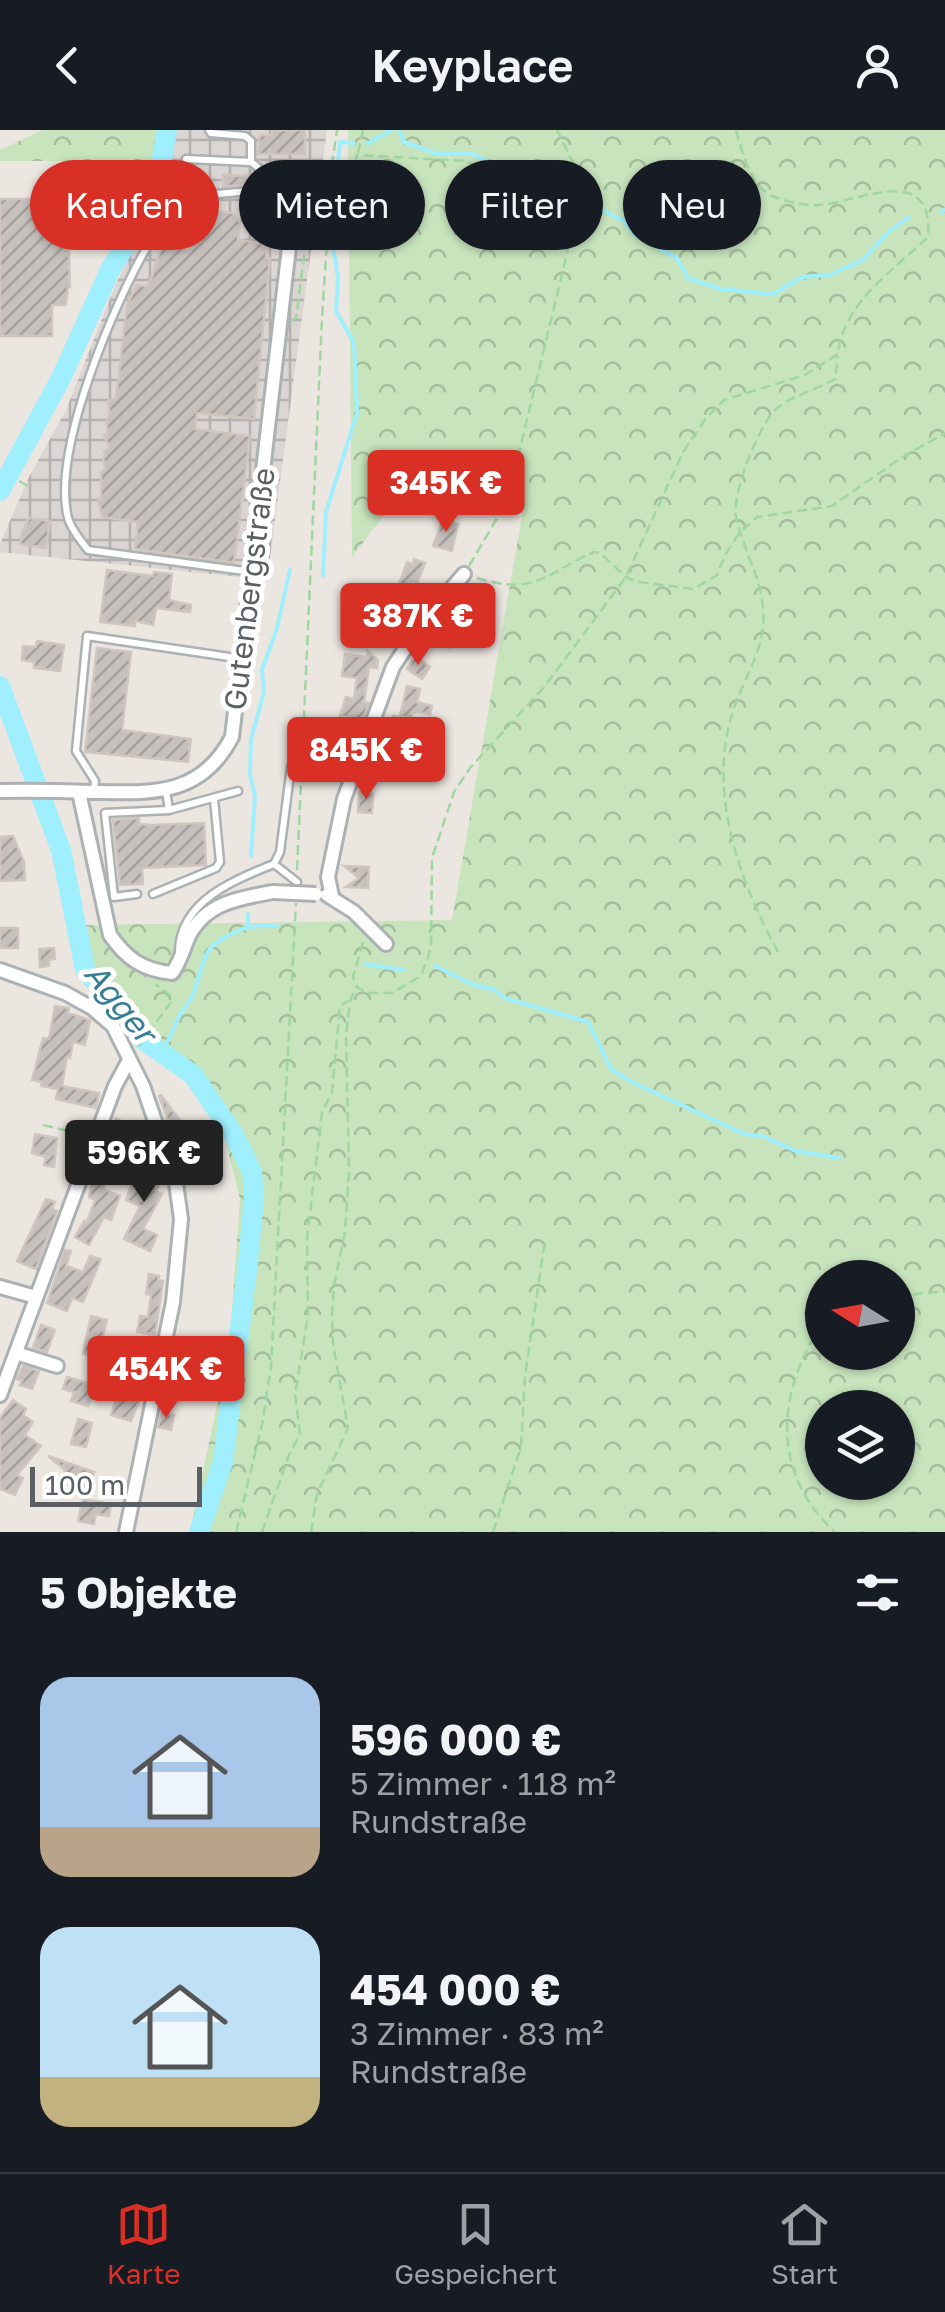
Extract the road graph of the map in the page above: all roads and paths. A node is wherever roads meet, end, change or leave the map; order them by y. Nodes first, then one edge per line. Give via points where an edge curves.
1 (208, 130) edge
2 (337, 130) edge
3 (364, 130) edge
4 (557, 130) edge
5 (736, 130) edge
6 (357, 155) junction
7 (186, 158) dead end
8 (251, 160) edge
9 (334, 160) edge
10 (356, 160) edge
11 (448, 160) edge
12 (572, 160) edge
13 (239, 161) edge
14 (239, 193) edge
15 (288, 250) edge
16 (305, 250) edge
17 (327, 250) edge
18 (566, 250) edge
19 (280, 326) junction
20 (838, 354) junction
21 (945, 433) edge
22 (19, 480) dead end
23 (28, 486) dead end
24 (740, 532) junction
25 (252, 572) junction
26 (464, 574) junction
27 (626, 577) junction
28 (242, 659) junction
29 (292, 766) dead end
30 (4, 791) edge
31 (166, 791) junction
32 (80, 792) junction
33 (238, 792) dead end
34 (214, 799) junction
35 (169, 810) junction
36 (274, 864) junction
37 (297, 882) junction
38 (138, 894) dead end
39 (153, 894) dead end
40 (332, 896) junction
41 (364, 920) junction
42 (386, 944) dead end
43 (778, 952) dead end
44 (181, 961) junction
45 (0, 970) edge
46 (160, 972) junction
47 (356, 986) junction
48 (350, 1000) junction
49 (133, 1055) junction
50 (44, 1125) dead end
51 (96, 1137) junction
52 (545, 1240) dead end
53 (0, 1286) edge
54 (945, 1292) edge
55 (915, 1295) edge
56 (36, 1297) junction
57 (16, 1354) junction
58 (805, 1356) edge
59 (56, 1366) dead end
60 (0, 1396) edge
61 (126, 1532) edge
62 (236, 1532) edge
63 (262, 1532) edge
64 (311, 1532) edge
65 (493, 1532) edge
66 (835, 1532) edge

1 - 8 lane via 245,136
2 - 9 path
3 - 6 path
4 - 12 path
5 - 20 path via 750,171 772,196 814,206 908,191 925,204 928,237 859,305
6 - 10 path
6 - 11 path
7 - 13 lane
14 - 25 lane via 184,198 151,240 80,401 66,490 68,520 88,550
15 - 19 street, Gutenbergstraße
16 - 19 path via 296,318
17 - 37 path
18 - 26 path via 518,457 499,515
19 - 25 street, Gutenbergstraße
20 - 24 path via 835,379 784,404 762,430 738,493
20 - 27 path via 805,375 724,400 706,418 683,452
21 - 24 path via 832,506 758,517
22 - 23 path
24 - 27 path via 716,576 693,589
24 - 43 path via 756,569 764,624 732,715 723,792 731,836
25 - 28 street, Gutenbergstraße
26 - 27 path via 536,584 594,552
26 - 40 street via 393,667 344,799 328,877
27 - 47 path via 454,792 432,858 431,948 421,976 384,995
28 - 31 street, Gutenbergstraße via 232,737 224,752 202,774
28 - 32 lane via 87,636 76,752 94,781
29 - 36 lane
30 - 32 street, Gutenbergstraße
31 - 32 street, Gutenbergstraße
31 - 35 lane
32 - 46 street via 110,934 123,954
33 - 34 lane
34 - 35 lane
34 - 39 lane via 220,862
35 - 38 lane via 105,813 114,897
36 - 37 lane
36 - 44 lane via 206,898 182,932
37 - 62 path via 271,1366
40 - 41 street
40 - 44 street, bridge via 273,892 231,899 194,928
41 - 42 street
41 - 47 path
44 - 46 street via 172,973
45 - 49 street via 92,1008
46 - 49 path via 154,986 170,995 170,1005
47 - 48 path
48 - 63 path via 340,1006 307,1238 308,1315 295,1395 300,1434
48 - 64 path via 348,1186 332,1317 348,1428 317,1494
49 - 51 street
49 - 61 street via 166,1146 181,1220 168,1330
50 - 51 path
51 - 56 street
52 - 65 path via 521,1448
53 - 56 street
54 - 55 path
56 - 57 street
57 - 59 street
57 - 60 street
58 - 66 path via 786,1419 788,1455 800,1490

